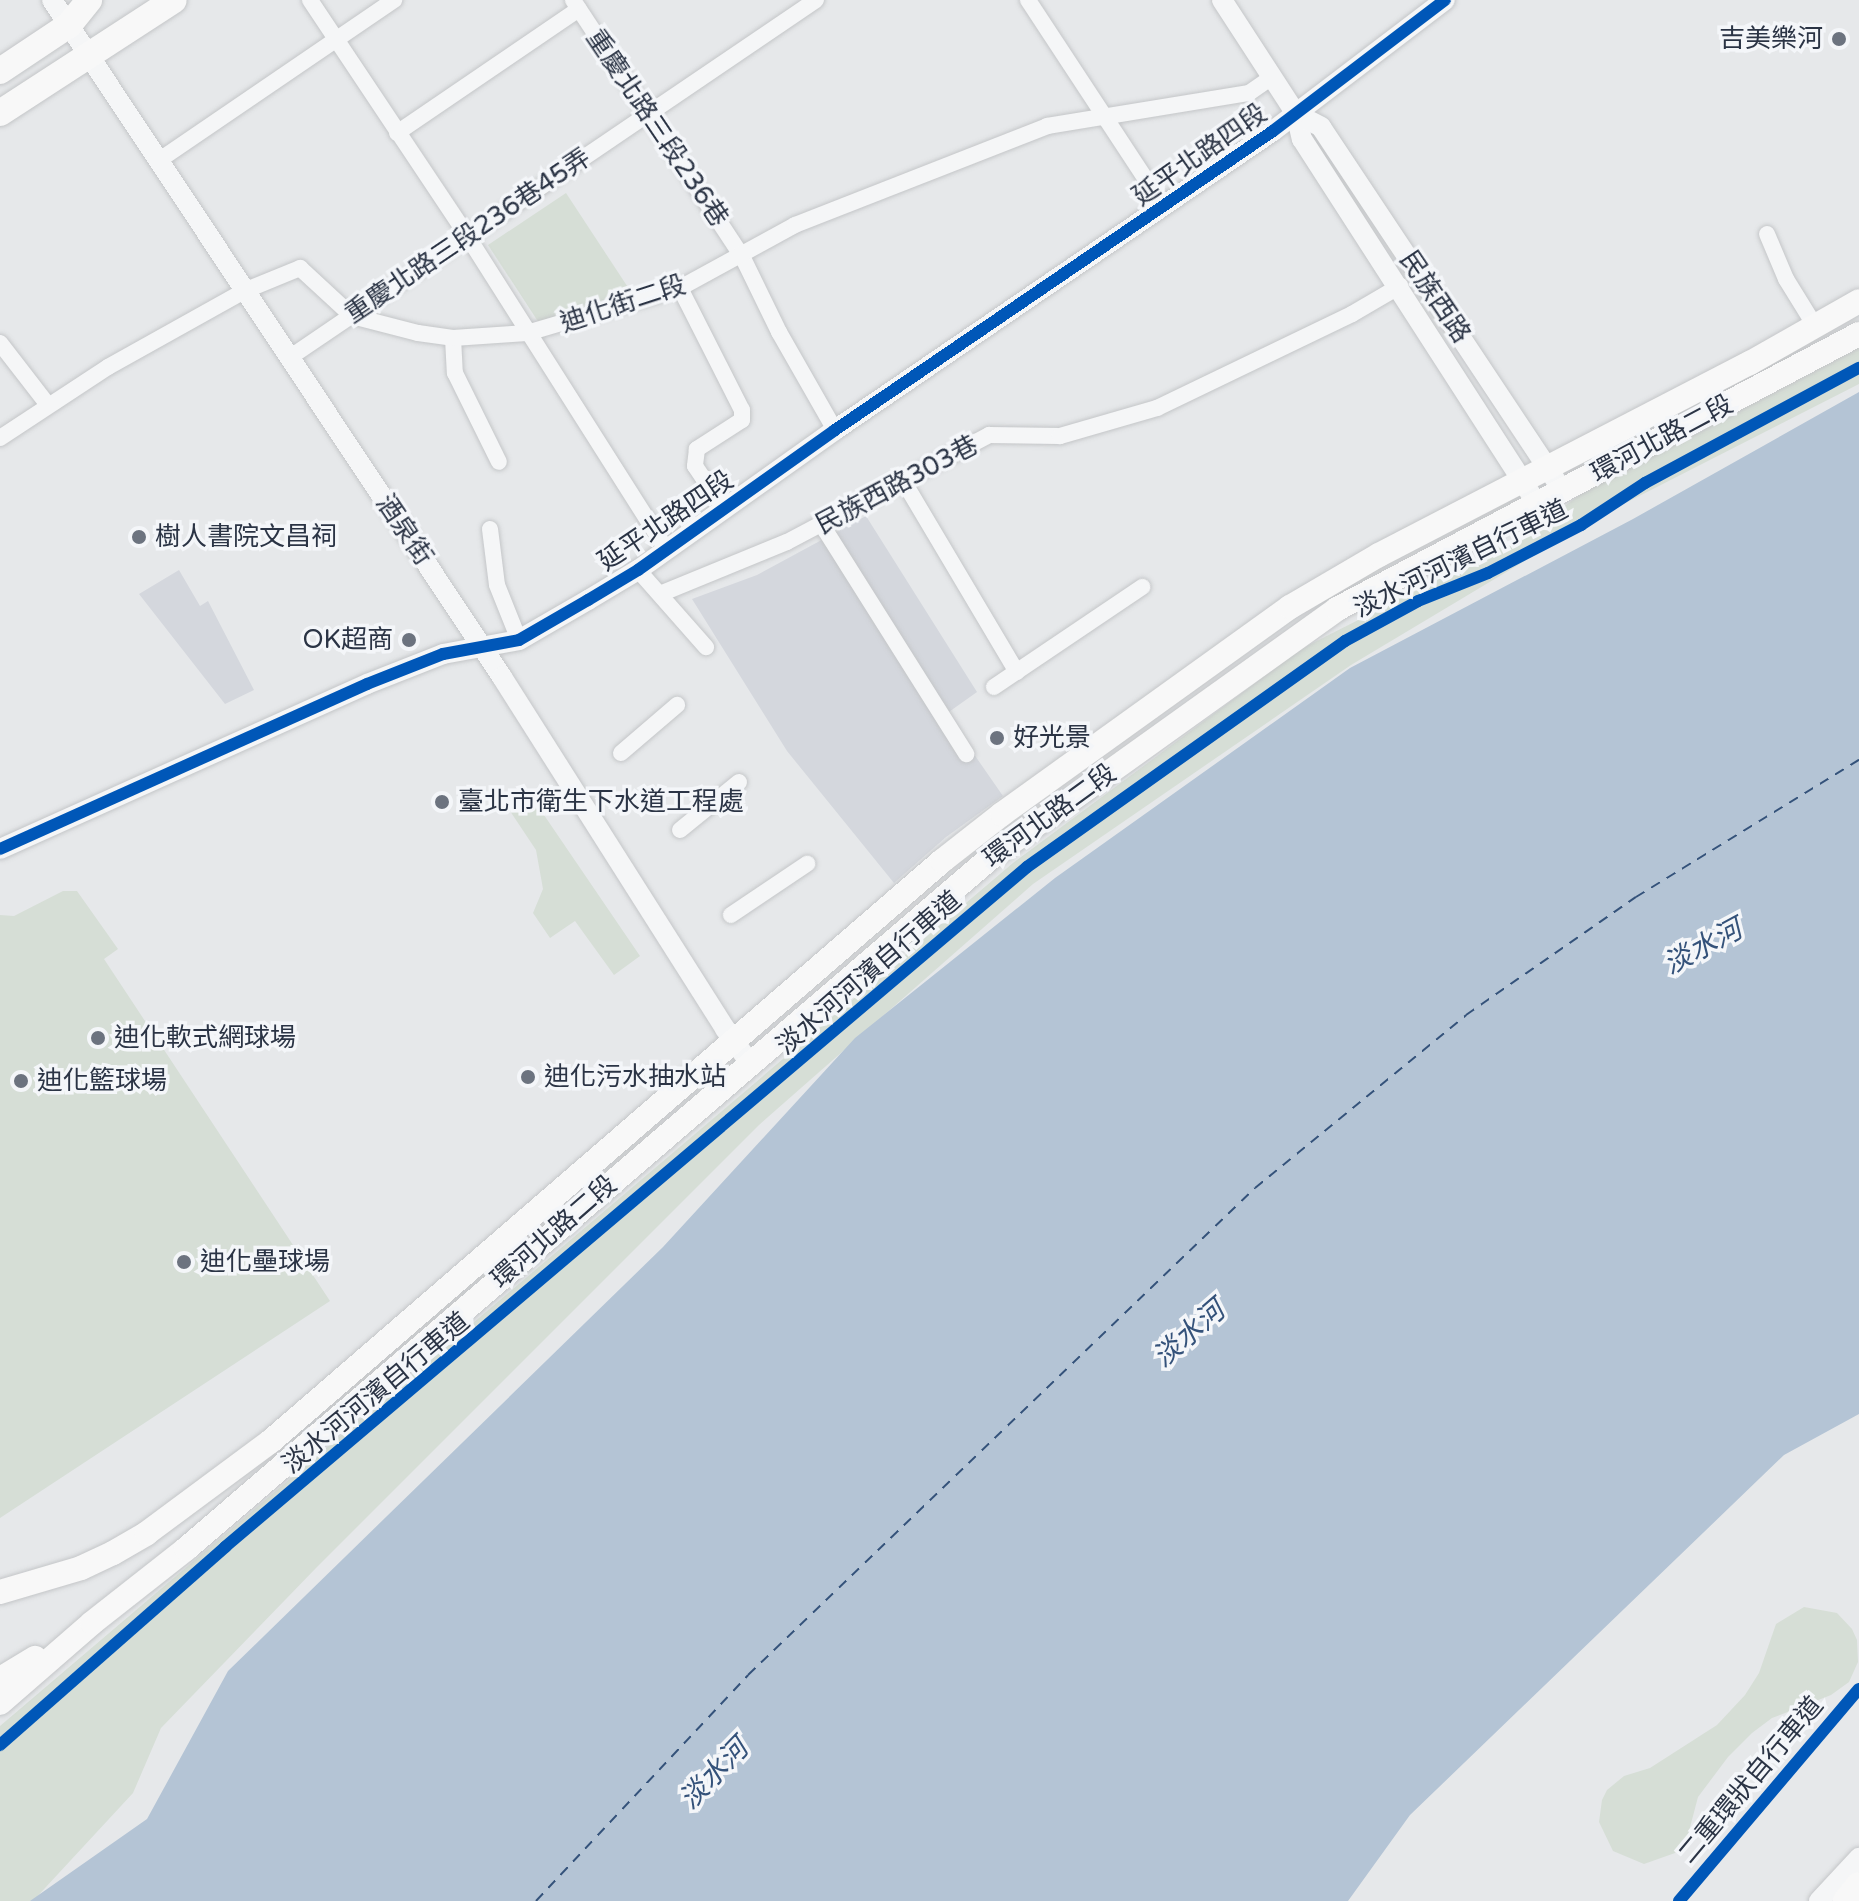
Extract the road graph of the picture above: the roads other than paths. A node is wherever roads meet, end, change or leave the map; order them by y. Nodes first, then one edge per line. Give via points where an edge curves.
1 (52, 0) edge
2 (89, 0) edge
3 (174, 0) edge
4 (310, 0) edge
5 (394, 0) edge
6 (816, 0) edge
7 (1028, 0) edge
8 (1222, 0) edge
9 (1445, 0) edge
10 (576, 5) edge
11 (69, 25) junction
12 (336, 39) junction
13 (88, 55) junction
14 (0, 71) edge
15 (1272, 77) junction
16 (0, 113) edge
17 (648, 114) junction
18 (1296, 114) junction
19 (1107, 115) junction
20 (397, 133) junction
21 (158, 161) junction
22 (1164, 207) junction
23 (1767, 234) dead end
24 (468, 237) junction
25 (742, 256) junction
26 (1400, 286) junction
27 (680, 288) junction
28 (244, 291) junction
29 (1859, 301) edge
30 (352, 316) junction
31 (1815, 326) junction
32 (527, 333) junction
33 (1859, 334) edge
34 (453, 338) junction
35 (0, 343) edge
36 (289, 358) junction
37 (48, 405) junction
38 (835, 430) junction
39 (0, 438) edge
40 (499, 462) dead end
41 (1548, 467) junction
42 (1524, 480) junction
43 (904, 482) junction
44 (1563, 491) junction
45 (1537, 505) junction
46 (724, 509) junction
47 (822, 525) junction
48 (490, 529) dead end
49 (666, 549) junction
50 (638, 570) junction
51 (1142, 587) dead end
52 (660, 594) junction
53 (519, 640) junction
54 (481, 645) junction
55 (706, 647) dead end
56 (1017, 672) junction
57 (994, 687) dead end
58 (677, 705) dead end
59 (621, 753) dead end
60 (966, 754) dead end
61 (739, 782) dead end
62 (680, 830) dead end
63 (0, 849) edge
64 (807, 864) dead end
65 (731, 915) dead end
66 (733, 1040) junction
67 (750, 1063) junction
68 (6, 1590) edge
69 (92, 1623) junction
70 (0, 1679) edge
71 (0, 1703) edge
72 (1859, 1858) edge
73 (1859, 1886) edge
74 (1819, 1901) edge
75 (1847, 1901) edge

1 - 11 street, 酒泉街
2 - 11 main road
3 - 13 main road
4 - 12 street
5 - 12 street
6 - 17 street, 重慶北路三段236巷45弄
7 - 19 street
8 - 15 street, 民族西路
9 - 18 street, 延平北路四段
10 - 17 street, 重慶北路三段236巷
10 - 20 street
11 - 13 street, 酒泉街
11 - 14 main road
12 - 20 street
12 - 21 street
13 - 16 main road
13 - 21 street, 酒泉街
15 - 18 street, 民族西路
15 - 19 street, 迪化街二段 via 1249,93
17 - 24 street, 重慶北路三段236巷45弄
17 - 25 street, 重慶北路三段236巷
18 - 22 street, 延平北路四段
18 - 26 street, 民族西路 via 1302,139
18 - 41 street, 民族西路 via 1321,127
19 - 22 street
19 - 25 street, 迪化街二段 via 1047,126 882,188 795,225
20 - 24 street
21 - 28 street, 酒泉街
22 - 38 street, 延平北路四段
23 - 31 street
24 - 30 street, 重慶北路三段236巷45弄
24 - 32 street
25 - 27 street, 迪化街二段
25 - 38 street, 重慶北路三段236巷
26 - 42 street, 民族西路
26 - 43 street, 民族西路303巷 via 1157,408 1060,436 989,435
27 - 32 street, 迪化街二段
27 - 46 street via 742,410 742,420 697,449 695,466
28 - 30 street, 迪化街二段 via 300,268
28 - 36 street, 酒泉街
28 - 37 street, 迪化街二段
29 - 31 main road, 環河北路二段
30 - 34 street, 迪化街二段
30 - 36 street, 重慶北路三段236巷45弄
31 - 41 main road, 環河北路二段
32 - 34 street, 迪化街二段
32 - 49 street
33 - 44 main road, 環河北路二段
34 - 40 street via 455,373
35 - 37 street
36 - 54 street, 酒泉街
37 - 39 street, 迪化街二段
38 - 46 street, 延平北路四段
41 - 42 main road, 環河北路二段
41 - 44 street, 民族西路
42 - 45 street, 民族西路
42 - 66 main road, 環河北路二段 via 1290,607 1002,814
43 - 47 street, 民族西路303巷
43 - 56 street
44 - 45 main road, 環河北路二段
45 - 67 main road, 環河北路二段 via 1337,609 995,854
46 - 49 street, 延平北路四段
47 - 52 street, 民族西路303巷
47 - 60 street
48 - 53 street via 497,585
49 - 50 street, 延平北路四段
50 - 52 street
50 - 53 street, 延平北路四段
51 - 56 street
52 - 55 street
53 - 54 street, 延平北路四段
54 - 63 street, 延平北路四段 via 367,684
54 - 66 street, 酒泉街
56 - 57 street
58 - 59 street
61 - 62 street
64 - 65 street
66 - 67 street, 酒泉街
66 - 68 main road, 環河北路二段 via 271,1441 113,1553
67 - 69 main road, 環河北路二段 via 186,1549
69 - 70 main road
69 - 71 main road, 環河北路二段
72 - 74 street
73 - 75 highway

